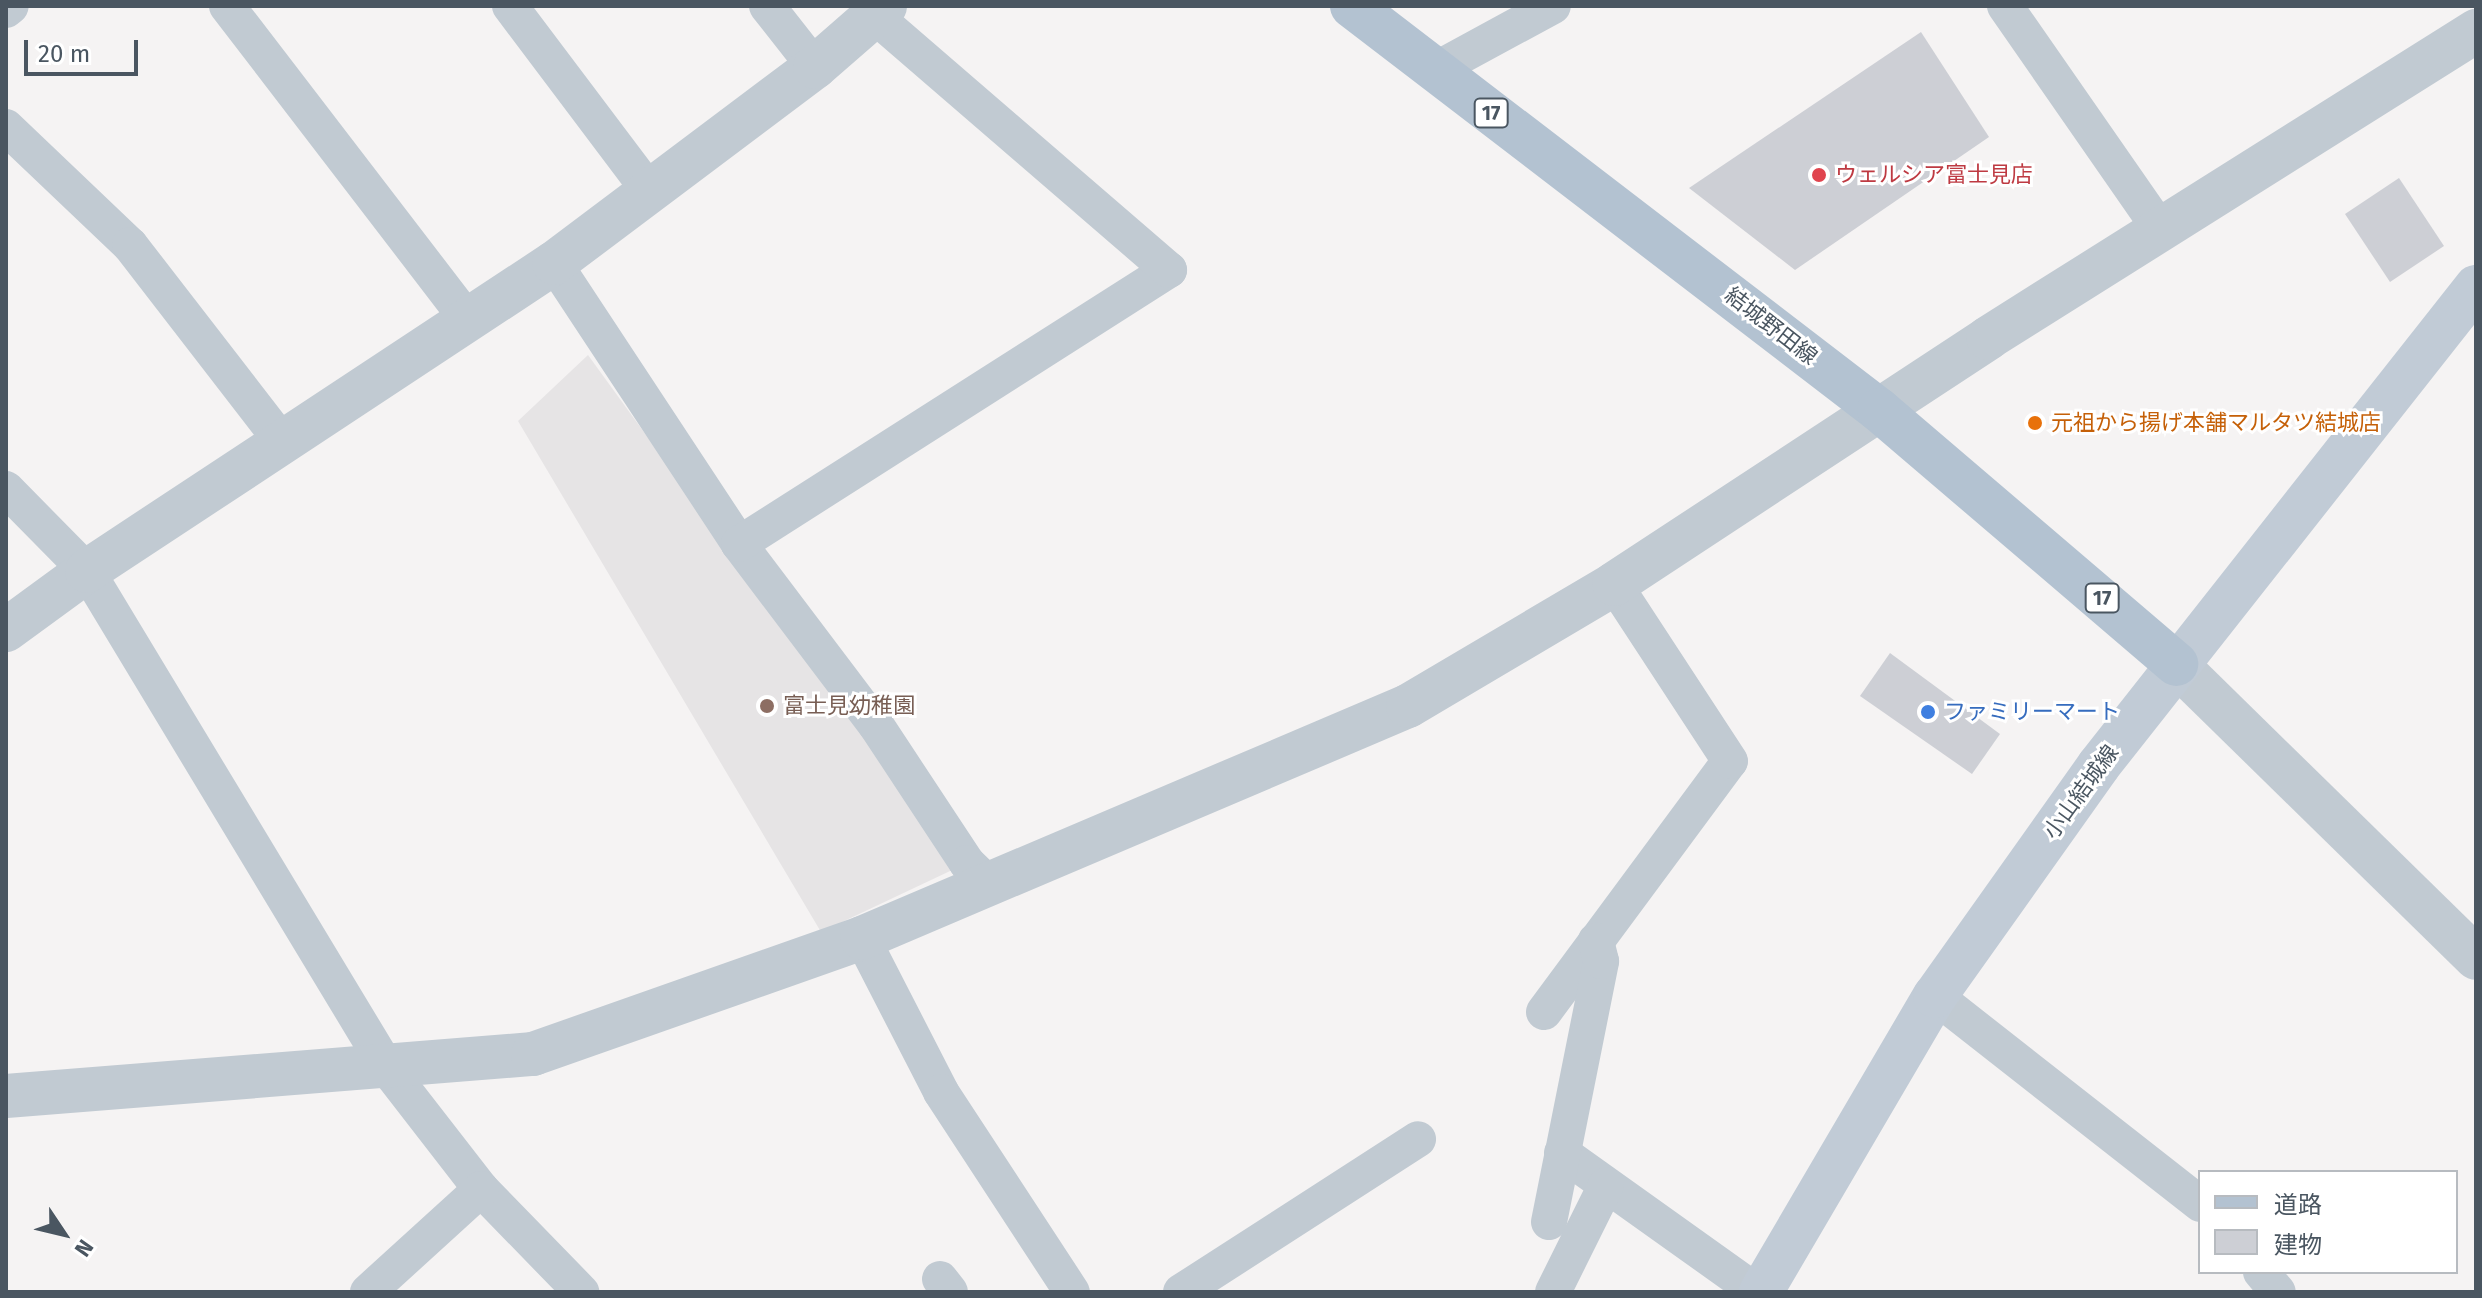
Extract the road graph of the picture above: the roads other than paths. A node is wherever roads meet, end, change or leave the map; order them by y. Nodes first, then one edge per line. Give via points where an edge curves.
1 (11, 6) edge
2 (227, 6) edge
3 (510, 6) edge
4 (767, 6) edge
5 (1352, 6) edge
6 (1553, 6) edge
7 (2005, 6) edge
8 (6, 10) edge
9 (880, 11) edge
10 (2476, 31) edge
11 (815, 67) junction
12 (1435, 70) junction
13 (6, 127) edge
14 (650, 192) junction
15 (2160, 229) junction
16 (554, 263) junction
17 (2476, 287) edge
18 (468, 320) junction
19 (1879, 410) junction
20 (282, 442) junction
21 (6, 489) edge
22 (739, 544) junction
23 (87, 571) junction
24 (1614, 584) junction
25 (6, 630) edge
26 (2176, 664) junction
27 (990, 885) junction
28 (862, 938) junction
29 (1596, 941) junction
30 (2476, 958) edge
31 (1935, 996) junction
32 (1544, 1012) dead end
33 (387, 1068) junction
34 (6, 1096) edge
35 (1418, 1139) dead end
36 (1562, 1153) junction
37 (1606, 1185) junction
38 (481, 1189) junction
39 (2198, 1202) edge
40 (1549, 1222) dead end
41 (2263, 1274) edge
42 (368, 1292) edge
43 (581, 1292) edge
44 (1072, 1292) edge
45 (1181, 1292) edge
46 (1553, 1292) edge
47 (1759, 1292) edge
48 (2278, 1292) edge

1 - 8 street
2 - 18 street
3 - 14 street
4 - 11 street
5 - 12 main road, 結城野田線 / 17
6 - 12 street
7 - 15 street
9 - 11 street
9 - 22 street via 1169,270
10 - 15 street
11 - 14 street
12 - 19 main road, 結城野田線 / 17
13 - 20 street via 130,245
14 - 16 street
15 - 19 street
16 - 18 street
16 - 22 street
17 - 26 main road, 小山結城線
18 - 20 street
19 - 24 street
19 - 26 main road, 結城野田線 / 17
20 - 23 street
21 - 23 street
22 - 27 street via 876,725 967,863
23 - 25 street
23 - 33 street
24 - 27 street via 1408,706
24 - 29 street via 1730,761
26 - 30 street
26 - 31 main road, 小山結城線
27 - 28 street
28 - 33 street via 533,1054
28 - 44 street via 941,1092
29 - 32 street
29 - 36 street via 1601,961
31 - 39 street
31 - 47 main road, 小山結城線
33 - 34 street
33 - 38 street
35 - 45 street
36 - 37 street
36 - 40 street
37 - 46 street
37 - 47 street
38 - 42 street
38 - 43 street
41 - 48 street

